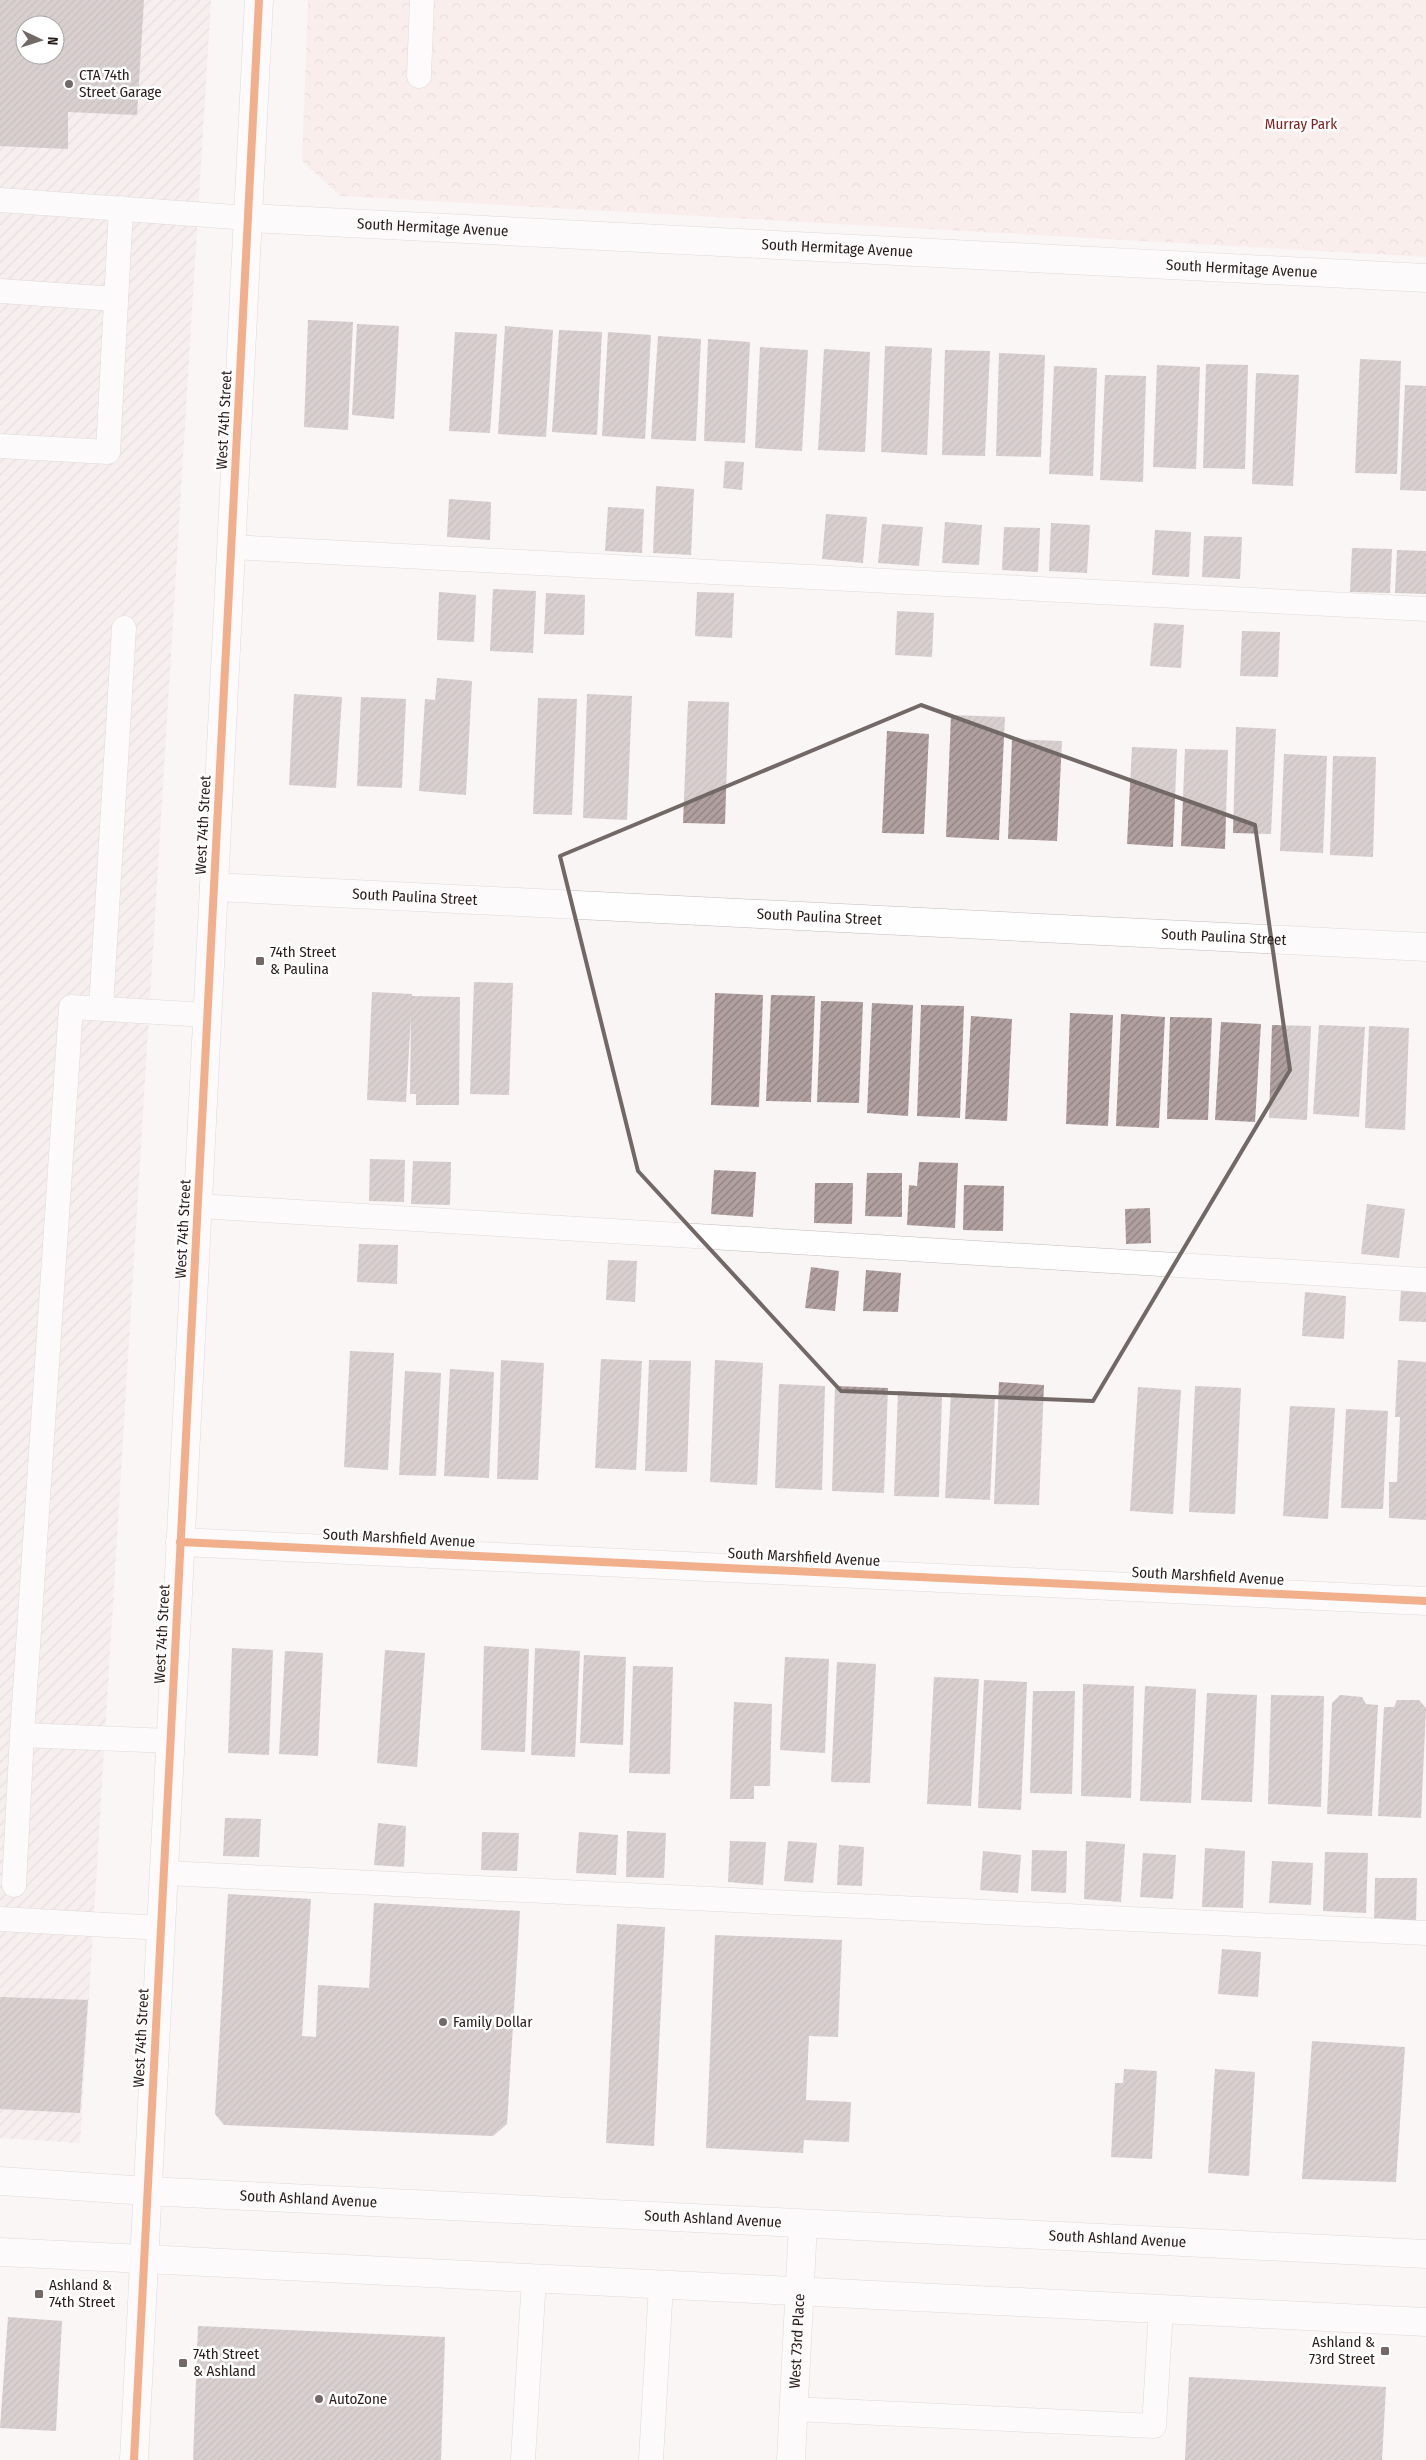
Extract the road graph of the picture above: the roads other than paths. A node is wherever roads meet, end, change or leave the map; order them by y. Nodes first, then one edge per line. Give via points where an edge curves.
1 (259, 0) edge
2 (422, 0) edge
3 (419, 76) dead end
4 (0, 200) edge
5 (121, 208) junction
6 (248, 218) junction
7 (1426, 278) edge
8 (0, 291) edge
9 (116, 299) junction
10 (0, 446) edge
11 (231, 547) junction
12 (1426, 609) edge
13 (124, 628) dead end
14 (214, 887) junction
15 (1426, 947) edge
16 (101, 1008) junction
17 (207, 1015) junction
18 (198, 1206) junction
19 (1426, 1280) edge
20 (180, 1542) junction
21 (1426, 1600) edge
22 (22, 1735) junction
23 (170, 1740) junction
24 (164, 1873) junction
25 (14, 1885) dead end
26 (0, 1919) edge
27 (161, 1928) junction
28 (1426, 1933) edge
29 (0, 2181) edge
30 (147, 2191) junction
31 (804, 2224) junction
32 (0, 2252) edge
33 (1426, 2254) edge
34 (144, 2259) junction
35 (534, 2278) junction
36 (661, 2285) junction
37 (800, 2291) junction
38 (1161, 2309) junction
39 (1426, 2322) edge
40 (794, 2409) junction
41 (134, 2460) edge
42 (524, 2460) edge
43 (651, 2460) edge
44 (791, 2460) edge

1 - 6 street, West 74th Street
2 - 3 lane
4 - 5 lane
5 - 6 lane
5 - 9 lane
6 - 7 street, South Hermitage Avenue
6 - 11 street, West 74th Street
8 - 9 lane
9 - 10 lane via 108,452
11 - 12 lane
11 - 14 street, West 74th Street
13 - 16 lane
14 - 15 street, South Paulina Street
14 - 17 street, West 74th Street
16 - 17 lane
16 - 22 lane via 71,1007
17 - 18 street, West 74th Street
18 - 19 lane
18 - 20 street, West 74th Street
20 - 21 street, South Marshfield Avenue
20 - 23 street, West 74th Street
22 - 23 lane
22 - 25 lane
23 - 24 street, West 74th Street
24 - 27 street, West 74th Street
24 - 28 lane
26 - 27 lane
27 - 30 street, West 74th Street
29 - 30 street, South Ashland Avenue
30 - 31 street, South Ashland Avenue
30 - 34 street, West 74th Street
31 - 33 street, South Ashland Avenue
31 - 37 street, West 73rd Place
32 - 34 street
34 - 35 street
34 - 41 street, West 74th Street
35 - 36 street
35 - 42 lane
36 - 37 street
36 - 43 lane
37 - 38 street
37 - 40 street, West 73rd Place
38 - 39 street
38 - 40 lane via 1154,2426
40 - 44 street, West 73rd Place

